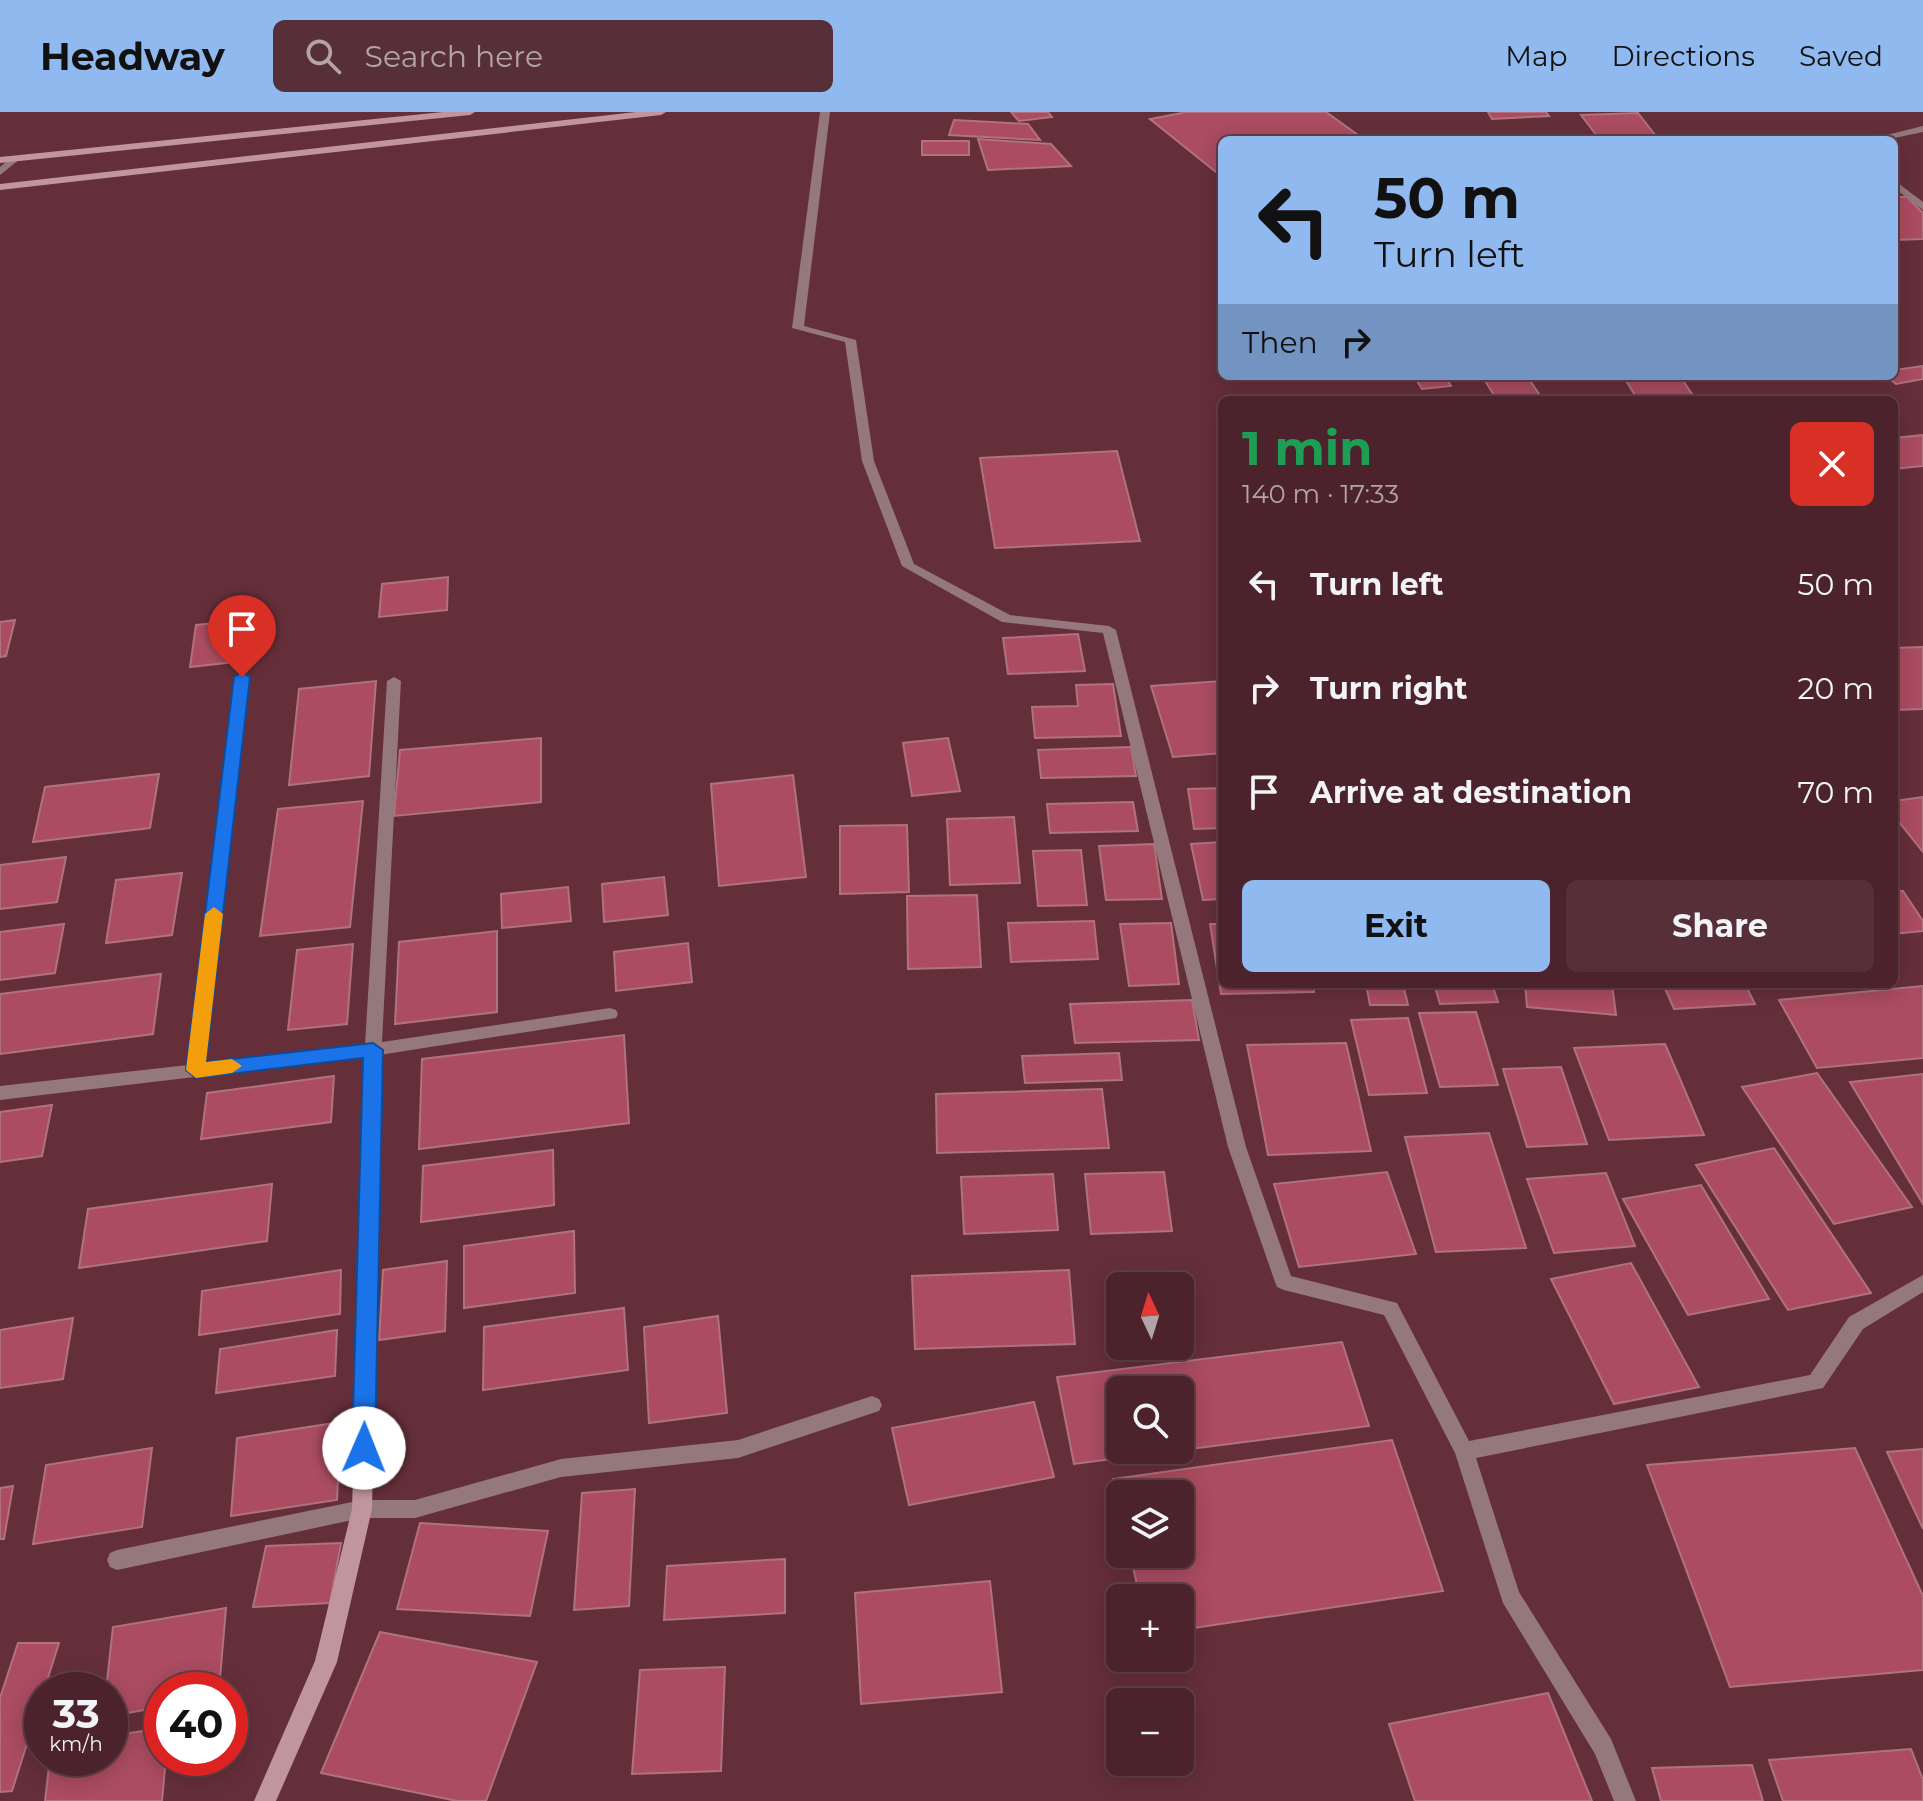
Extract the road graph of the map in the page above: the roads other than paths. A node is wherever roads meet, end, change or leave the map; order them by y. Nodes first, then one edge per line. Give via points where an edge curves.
1 (470, 112) edge
2 (661, 112) edge
3 (825, 112) edge
4 (1923, 129) edge
5 (1890, 136) edge
6 (15, 159) junction
7 (0, 160) edge
8 (0, 172) edge
9 (1898, 186) edge
10 (0, 187) edge
11 (1923, 207) edge
12 (242, 677) dead end
13 (394, 681) dead end
14 (610, 1014) dead end
15 (373, 1050) junction
16 (196, 1070) junction
17 (0, 1093) edge
18 (1923, 1283) edge
19 (872, 1405) dead end
20 (1464, 1451) junction
21 (362, 1509) junction
22 (117, 1560) dead end
23 (265, 1801) edge
24 (1625, 1801) edge

1 - 6 main road
2 - 10 main road
3 - 20 street via 798,328 850,340 868,461 908,566 1007,619 1109,630 1237,1147 1284,1282 1390,1309
4 - 5 street
6 - 7 main road
6 - 8 street
9 - 11 street
12 - 16 street
13 - 15 street
14 - 15 street
15 - 16 street
15 - 21 main road
16 - 17 street
18 - 20 street via 1856,1323 1816,1382
19 - 21 street via 738,1449 561,1468 415,1509
20 - 24 street via 1510,1596 1603,1747
21 - 22 street
21 - 23 main road via 326,1662

